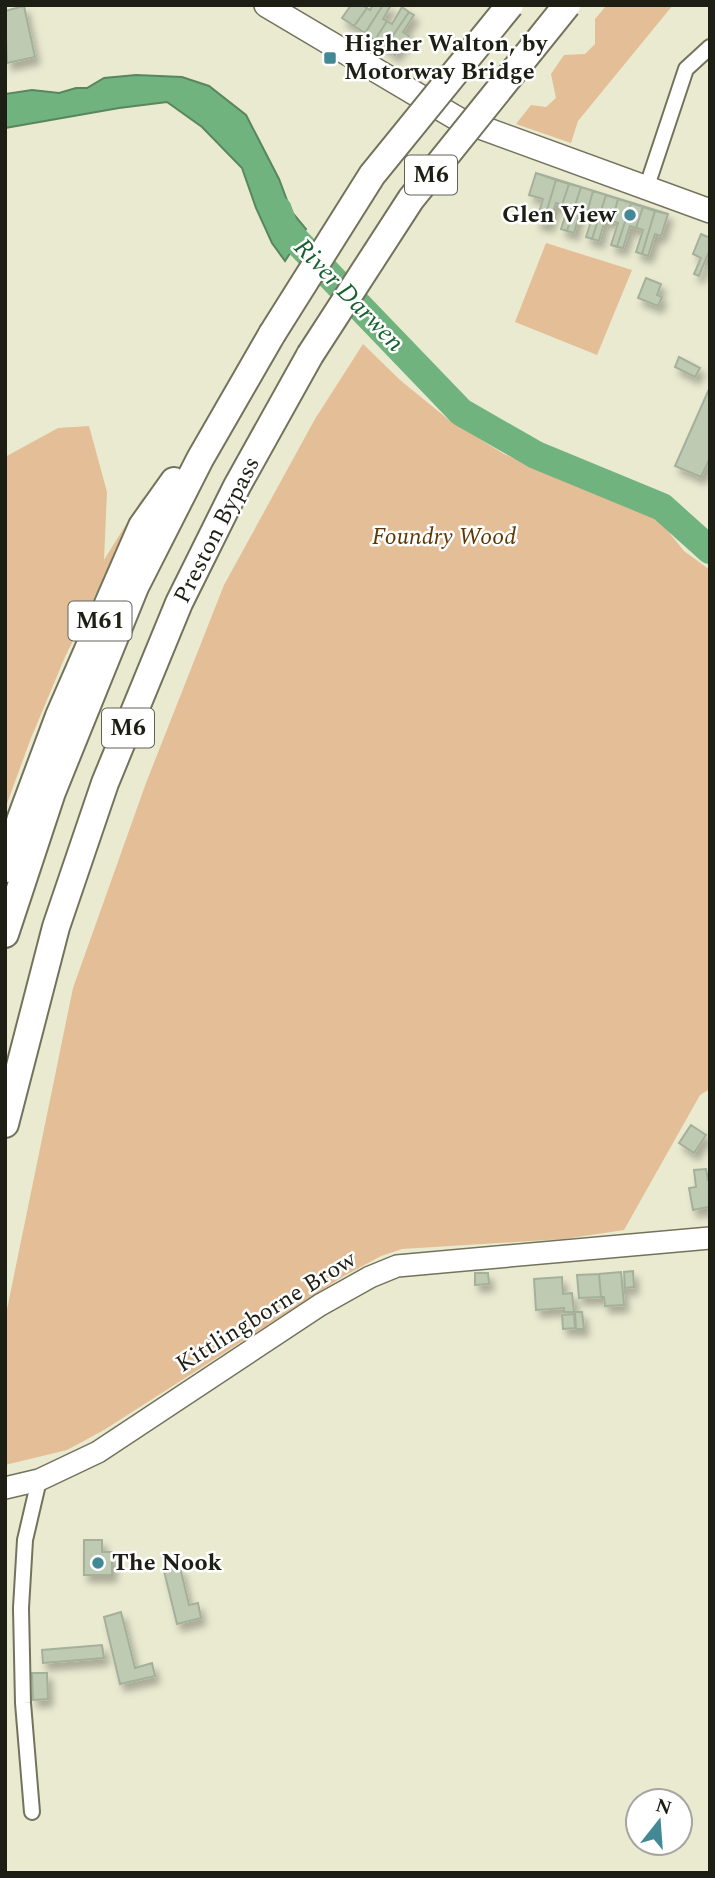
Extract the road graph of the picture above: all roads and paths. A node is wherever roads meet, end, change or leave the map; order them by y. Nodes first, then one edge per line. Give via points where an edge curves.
1 (266, 5) edge
2 (510, 5) edge
3 (567, 5) edge
4 (710, 47) edge
5 (647, 186) junction
6 (710, 211) edge
7 (237, 394) junction
8 (5, 869) edge
9 (5, 934) edge
10 (5, 1124) edge
11 (710, 1238) edge
12 (22, 1484) edge
13 (33, 1812) dead end

1 - 5 main road via 458,119
2 - 7 highway, M6, bridge via 372,175
3 - 10 highway, Preston Bypass / M6, bridge via 411,199 310,355 237,486 179,603 105,783 56,927
4 - 5 street via 686,69
5 - 6 main road
7 - 8 highway, M61 via 142,526 59,716
7 - 9 highway, M6 via 135,587 52,792
11 - 12 street, Kittlingborne Brow via 397,1266 320,1305 98,1452
12 - 13 street via 23,1703

